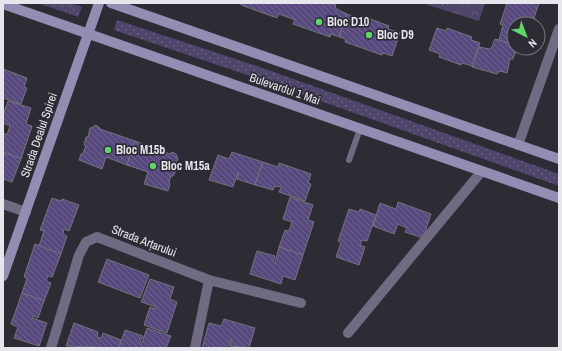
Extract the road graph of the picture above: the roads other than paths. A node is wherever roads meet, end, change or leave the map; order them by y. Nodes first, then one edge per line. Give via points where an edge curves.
1 (99, 3) edge
2 (111, 3) edge
3 (3, 4) edge
4 (559, 29) edge
5 (88, 34) junction
6 (360, 129) junction
7 (518, 145) junction
8 (348, 160) dead end
9 (559, 160) edge
10 (482, 172) junction
11 (559, 198) edge
12 (3, 204) edge
13 (26, 212) junction
14 (3, 276) edge
15 (209, 280) junction
16 (301, 303) dead end
17 (348, 334) dead end
18 (51, 348) edge
19 (195, 348) edge

1 - 5 main road, Strada Dealul Spirei
2 - 7 main road, Bulevardul 1 Mai
3 - 5 main road, Bulevardul 1 Mai
4 - 7 street
5 - 6 main road, Bulevardul 1 Mai
5 - 13 main road, Strada Dealul Spirei
6 - 8 lane
6 - 10 main road, Bulevardul 1 Mai
7 - 9 main road, Bulevardul 1 Mai
10 - 11 main road, Bulevardul 1 Mai
10 - 17 street
12 - 13 street
13 - 14 main road, Strada Dealul Spirei
15 - 16 street, Strada Arțarului
15 - 18 street, Strada Arțarului via 97,237 86,242 79,255
15 - 19 street

